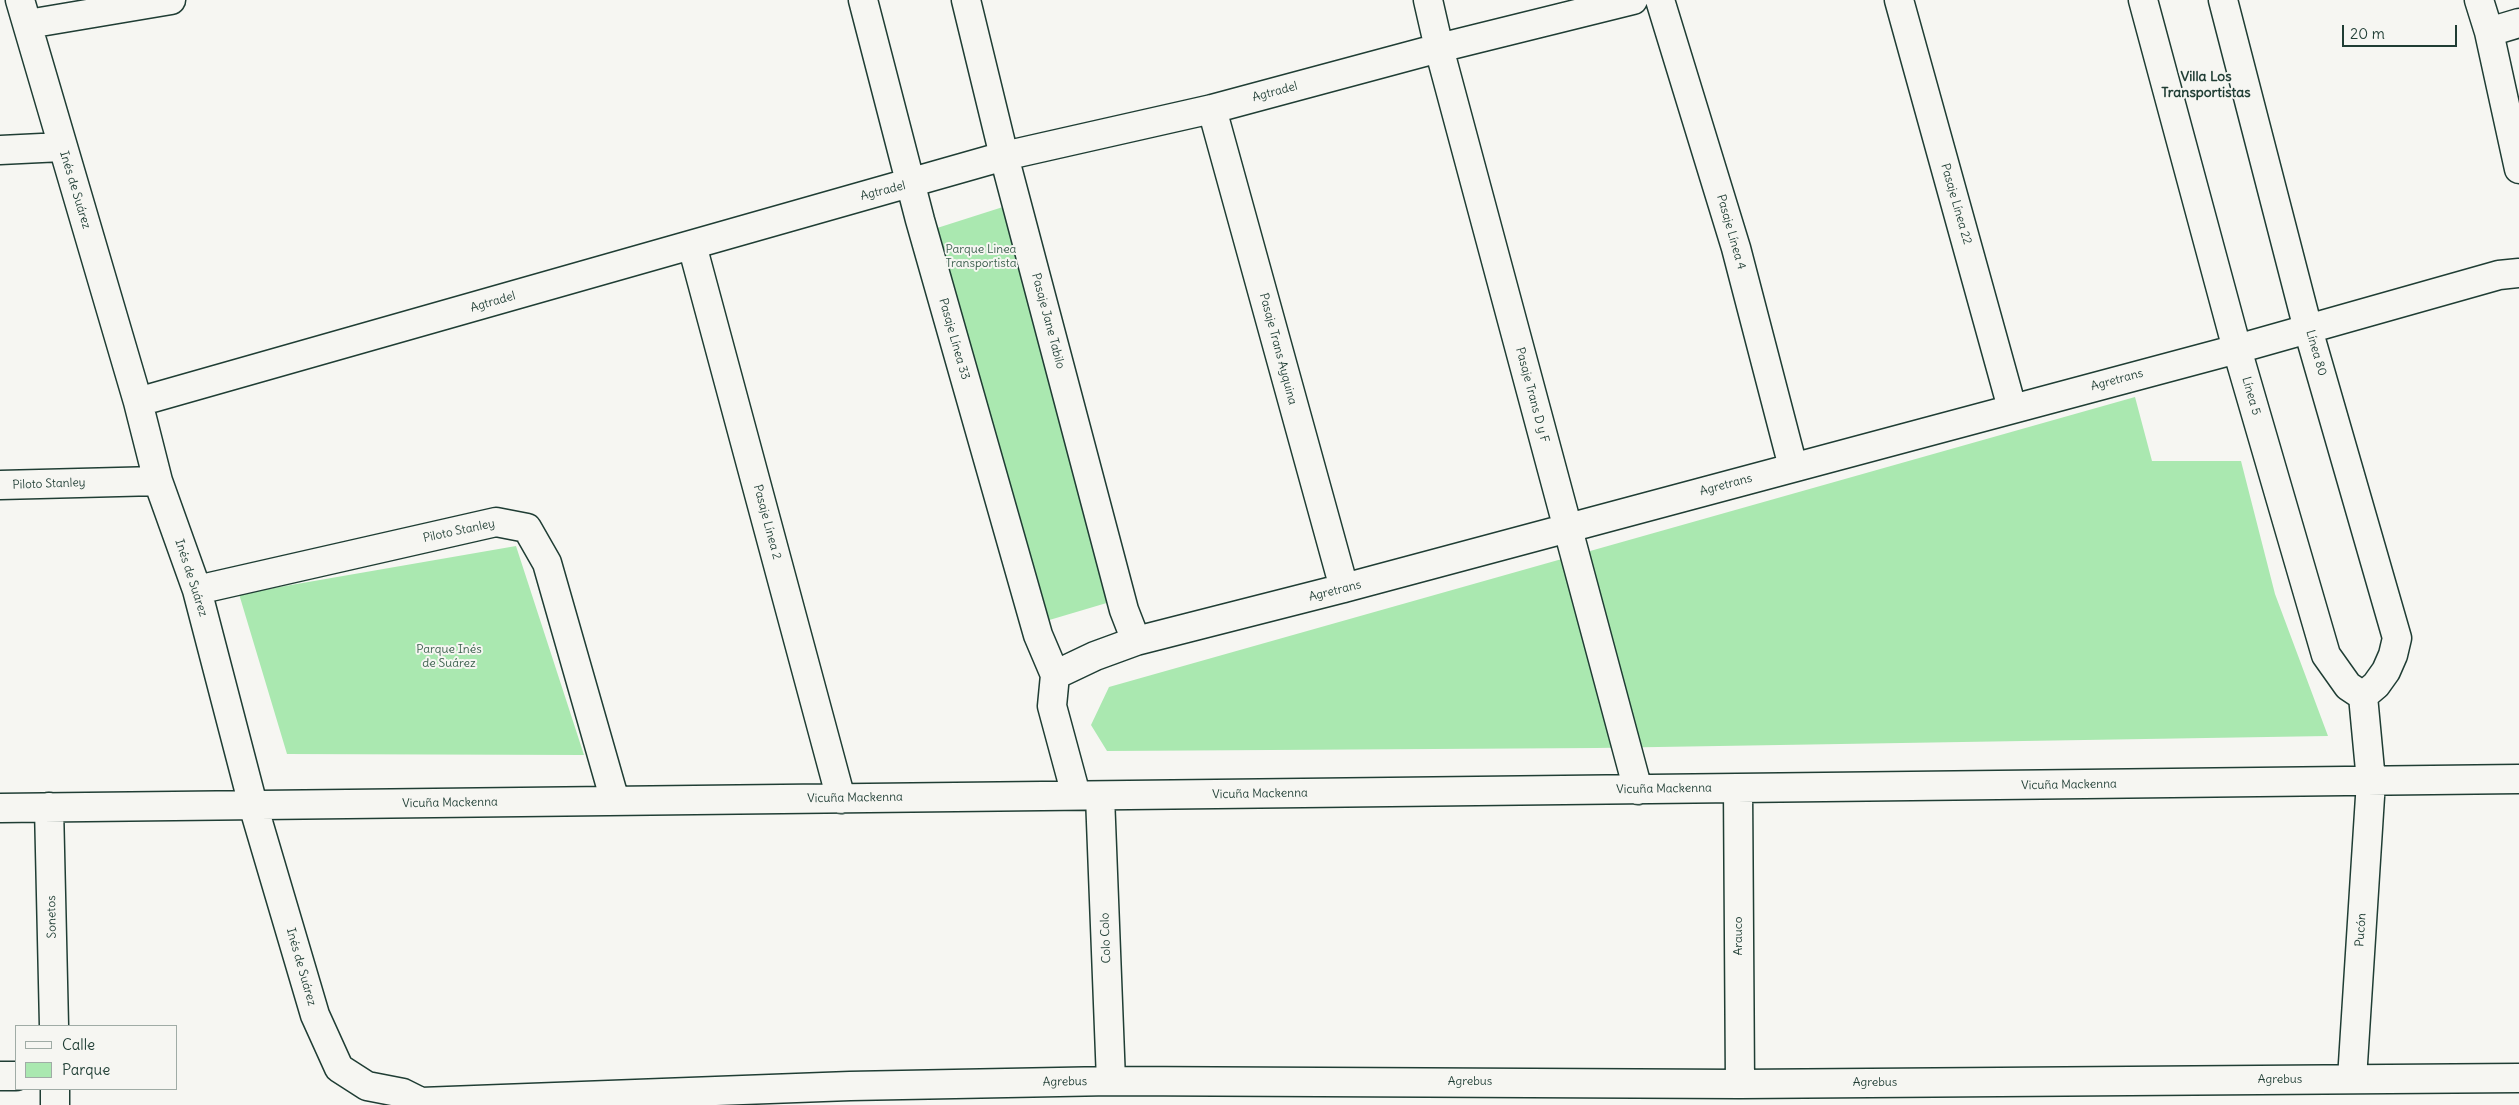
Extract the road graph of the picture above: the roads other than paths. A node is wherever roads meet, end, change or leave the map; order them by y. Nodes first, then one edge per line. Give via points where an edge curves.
1 (170, 0) edge
2 (863, 0) edge
3 (966, 0) edge
4 (1428, 0) edge
5 (1634, 0) edge
6 (1660, 0) edge
7 (1899, 0) edge
8 (2143, 0) edge
9 (2223, 0) edge
10 (2479, 0) edge
11 (24, 12) edge
12 (2519, 23) edge
13 (2489, 32) junction
14 (1439, 48) junction
15 (1212, 109) junction
16 (62, 147) junction
17 (0, 150) edge
18 (1004, 156) junction
19 (2519, 169) edge
20 (910, 185) junction
21 (692, 246) junction
22 (2519, 273) edge
23 (2308, 328) junction
24 (2237, 349) junction
25 (138, 402) junction
26 (2012, 408) junction
27 (1793, 466) junction
28 (158, 481) junction
29 (0, 486) edge
30 (1567, 528) junction
31 (1344, 588) junction
32 (197, 590) junction
33 (1136, 641) junction
34 (1054, 675) junction
35 (2363, 696) junction
36 (2519, 779) edge
37 (2371, 781) junction
38 (1738, 788) junction
39 (1638, 790) junction
40 (1088, 795) junction
41 (841, 798) junction
42 (615, 801) junction
43 (253, 805) junction
44 (49, 807) junction
45 (0, 808) edge
46 (54, 1025) edge
47 (0, 1076) edge
48 (15, 1076) edge
49 (2519, 1078) edge
50 (2352, 1079) junction
51 (1111, 1081) junction
52 (1740, 1084) junction
53 (55, 1090) edge
54 (422, 1104) edge
55 (55, 1105) edge

1 - 11 street
2 - 20 street, Pasaje Línea 33
3 - 18 street, Pasaje Jane Tabilo
4 - 14 street, Pasaje Trans D y F
5 - 14 street, Agtradel
6 - 27 street, Pasaje Línea 4 via 1736,248
7 - 26 street, Pasaje Línea 22
8 - 24 street, Línea 5
9 - 23 street, Línea 80
10 - 13 street
11 - 16 street, Inés de Suárez
12 - 13 street
13 - 19 street
14 - 15 street, Agtradel
14 - 30 street, Pasaje Trans D y F
15 - 18 street, Agtradel
15 - 31 street, Pasaje Trans Ayquina
16 - 17 street
16 - 25 street, Inés de Suárez
18 - 20 street, Agtradel
18 - 33 street, Pasaje Jane Tabilo via 1124,610
20 - 21 street, Agtradel via 828,205
20 - 34 street, Pasaje Línea 33 via 1038,636
21 - 25 street, Agtradel
21 - 41 street, Pasaje Línea 2
22 - 23 street, Agretrans via 2499,275
23 - 24 street, Agretrans
23 - 35 street, Línea 80 via 2397,638 2386,670
24 - 26 street, Agretrans
24 - 35 street, Línea 5 via 2326,655 2348,686
25 - 28 street, Inés de Suárez
26 - 27 street, Agretrans
27 - 30 street, Agretrans
28 - 29 street, Piloto Stanley
28 - 32 street, Inés de Suárez
30 - 31 street, Agretrans
30 - 39 street, Pasaje Trans D y F
31 - 33 street, Agretrans
32 - 42 street, Piloto Stanley via 496,522 528,528 547,563
32 - 43 street, Inés de Suárez
33 - 34 street, Agretrans
34 - 40 street via 1052,706
35 - 37 street
36 - 37 street, Vicuña Mackenna
37 - 38 street, Vicuña Mackenna
37 - 50 street, Pucón
38 - 39 street, Vicuña Mackenna
38 - 52 street, Arauco
39 - 40 street, Vicuña Mackenna
40 - 41 street, Vicuña Mackenna
40 - 51 street, Colo Colo
41 - 42 street, Vicuña Mackenna
42 - 43 street, Vicuña Mackenna
43 - 44 street, Vicuña Mackenna
43 - 54 street, Inés de Suárez via 315,1015 340,1068 366,1086 403,1093
44 - 45 street, Vicuña Mackenna
44 - 46 street, Sonetos
47 - 48 street
49 - 50 street, Agrebus
50 - 52 street, Agrebus
51 - 52 street, Agrebus
51 - 54 street, Agrebus via 850,1086
53 - 55 street

